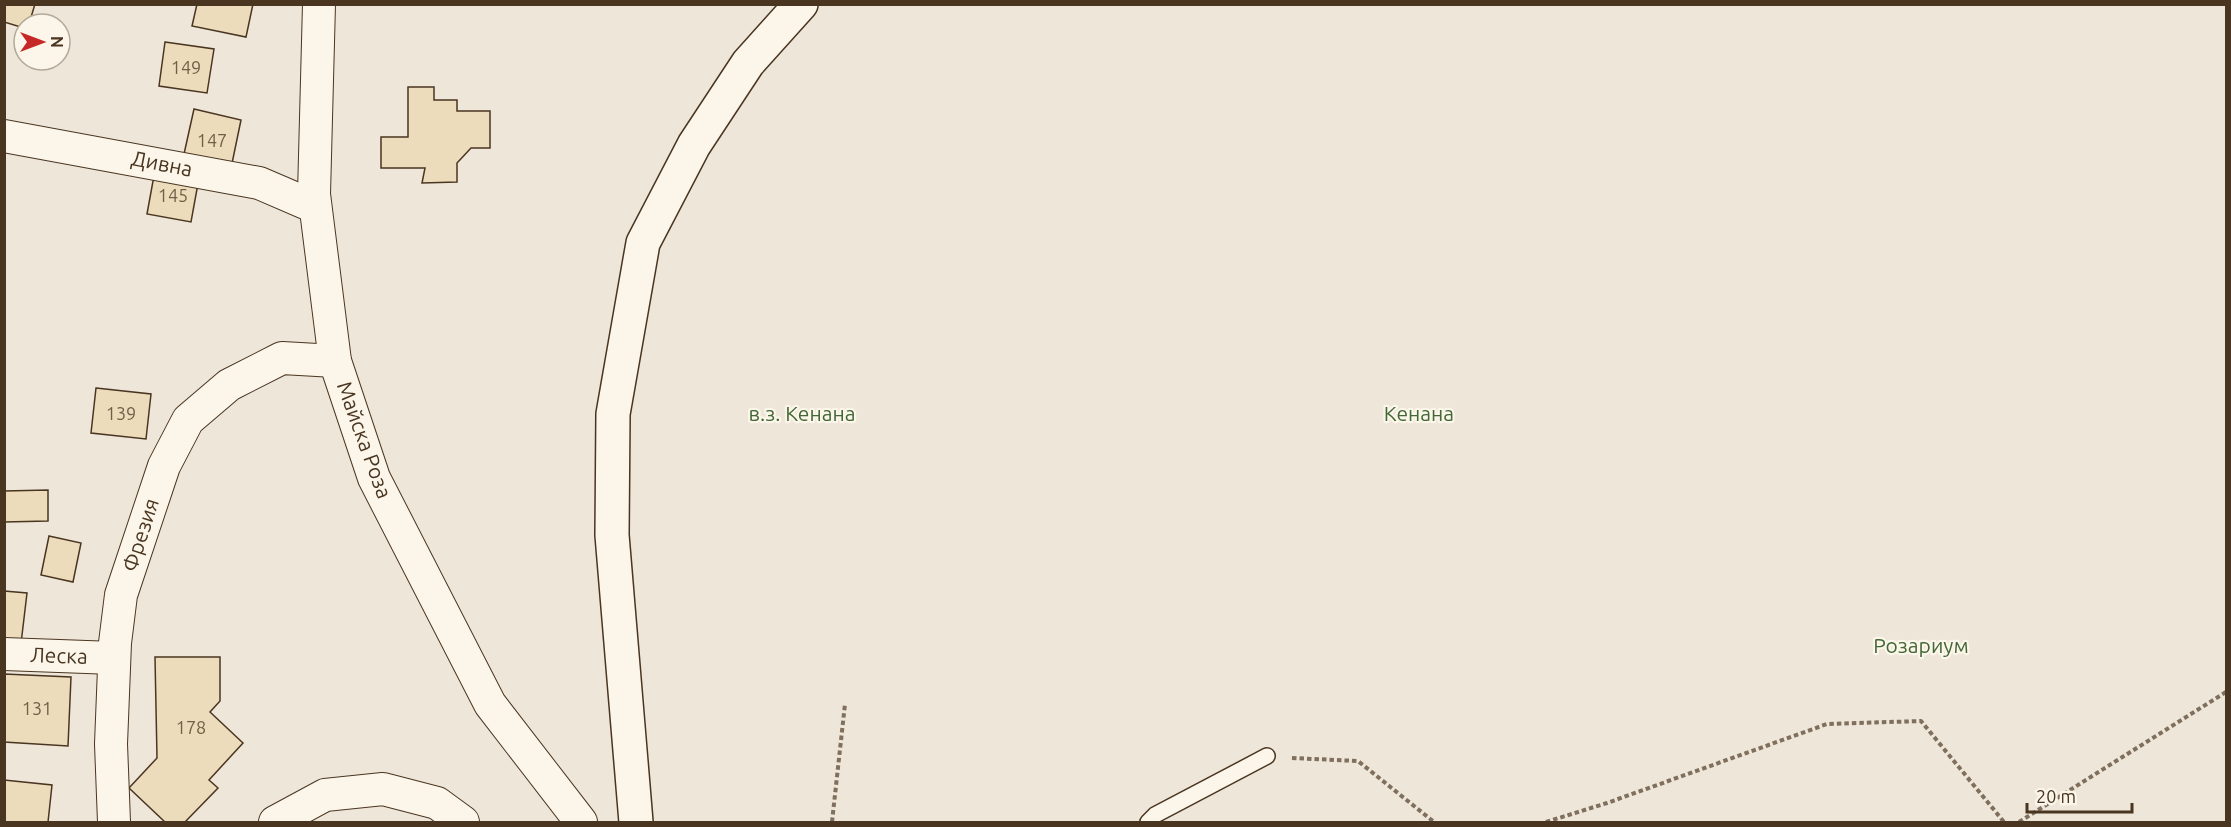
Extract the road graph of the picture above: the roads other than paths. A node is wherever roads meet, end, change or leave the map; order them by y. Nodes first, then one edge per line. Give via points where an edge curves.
1 (319, 4) edge
2 (801, 4) edge
3 (4, 136) edge
4 (315, 207) junction
5 (335, 361) junction
6 (4, 654) edge
7 (114, 658) junction
8 (1267, 756) road end
9 (114, 822) edge
10 (274, 822) edge
11 (464, 822) edge
12 (581, 822) edge
13 (636, 822) edge
14 (1149, 822) edge

1 - 4 street, Майска Роза
2 - 13 main road via 748,63 700,136 643,243 612,425 612,535
3 - 4 street, Дивна via 259,183
4 - 5 street, Майска Роза
5 - 7 street, Фрезия via 282,358 229,385 188,420 164,466 121,595
5 - 12 street, Майска Роза via 374,478 490,704
6 - 7 street, Леска
7 - 9 street, Фрезия
8 - 14 lane via 1155,815
10 - 11 street via 325,795 383,789 437,803

